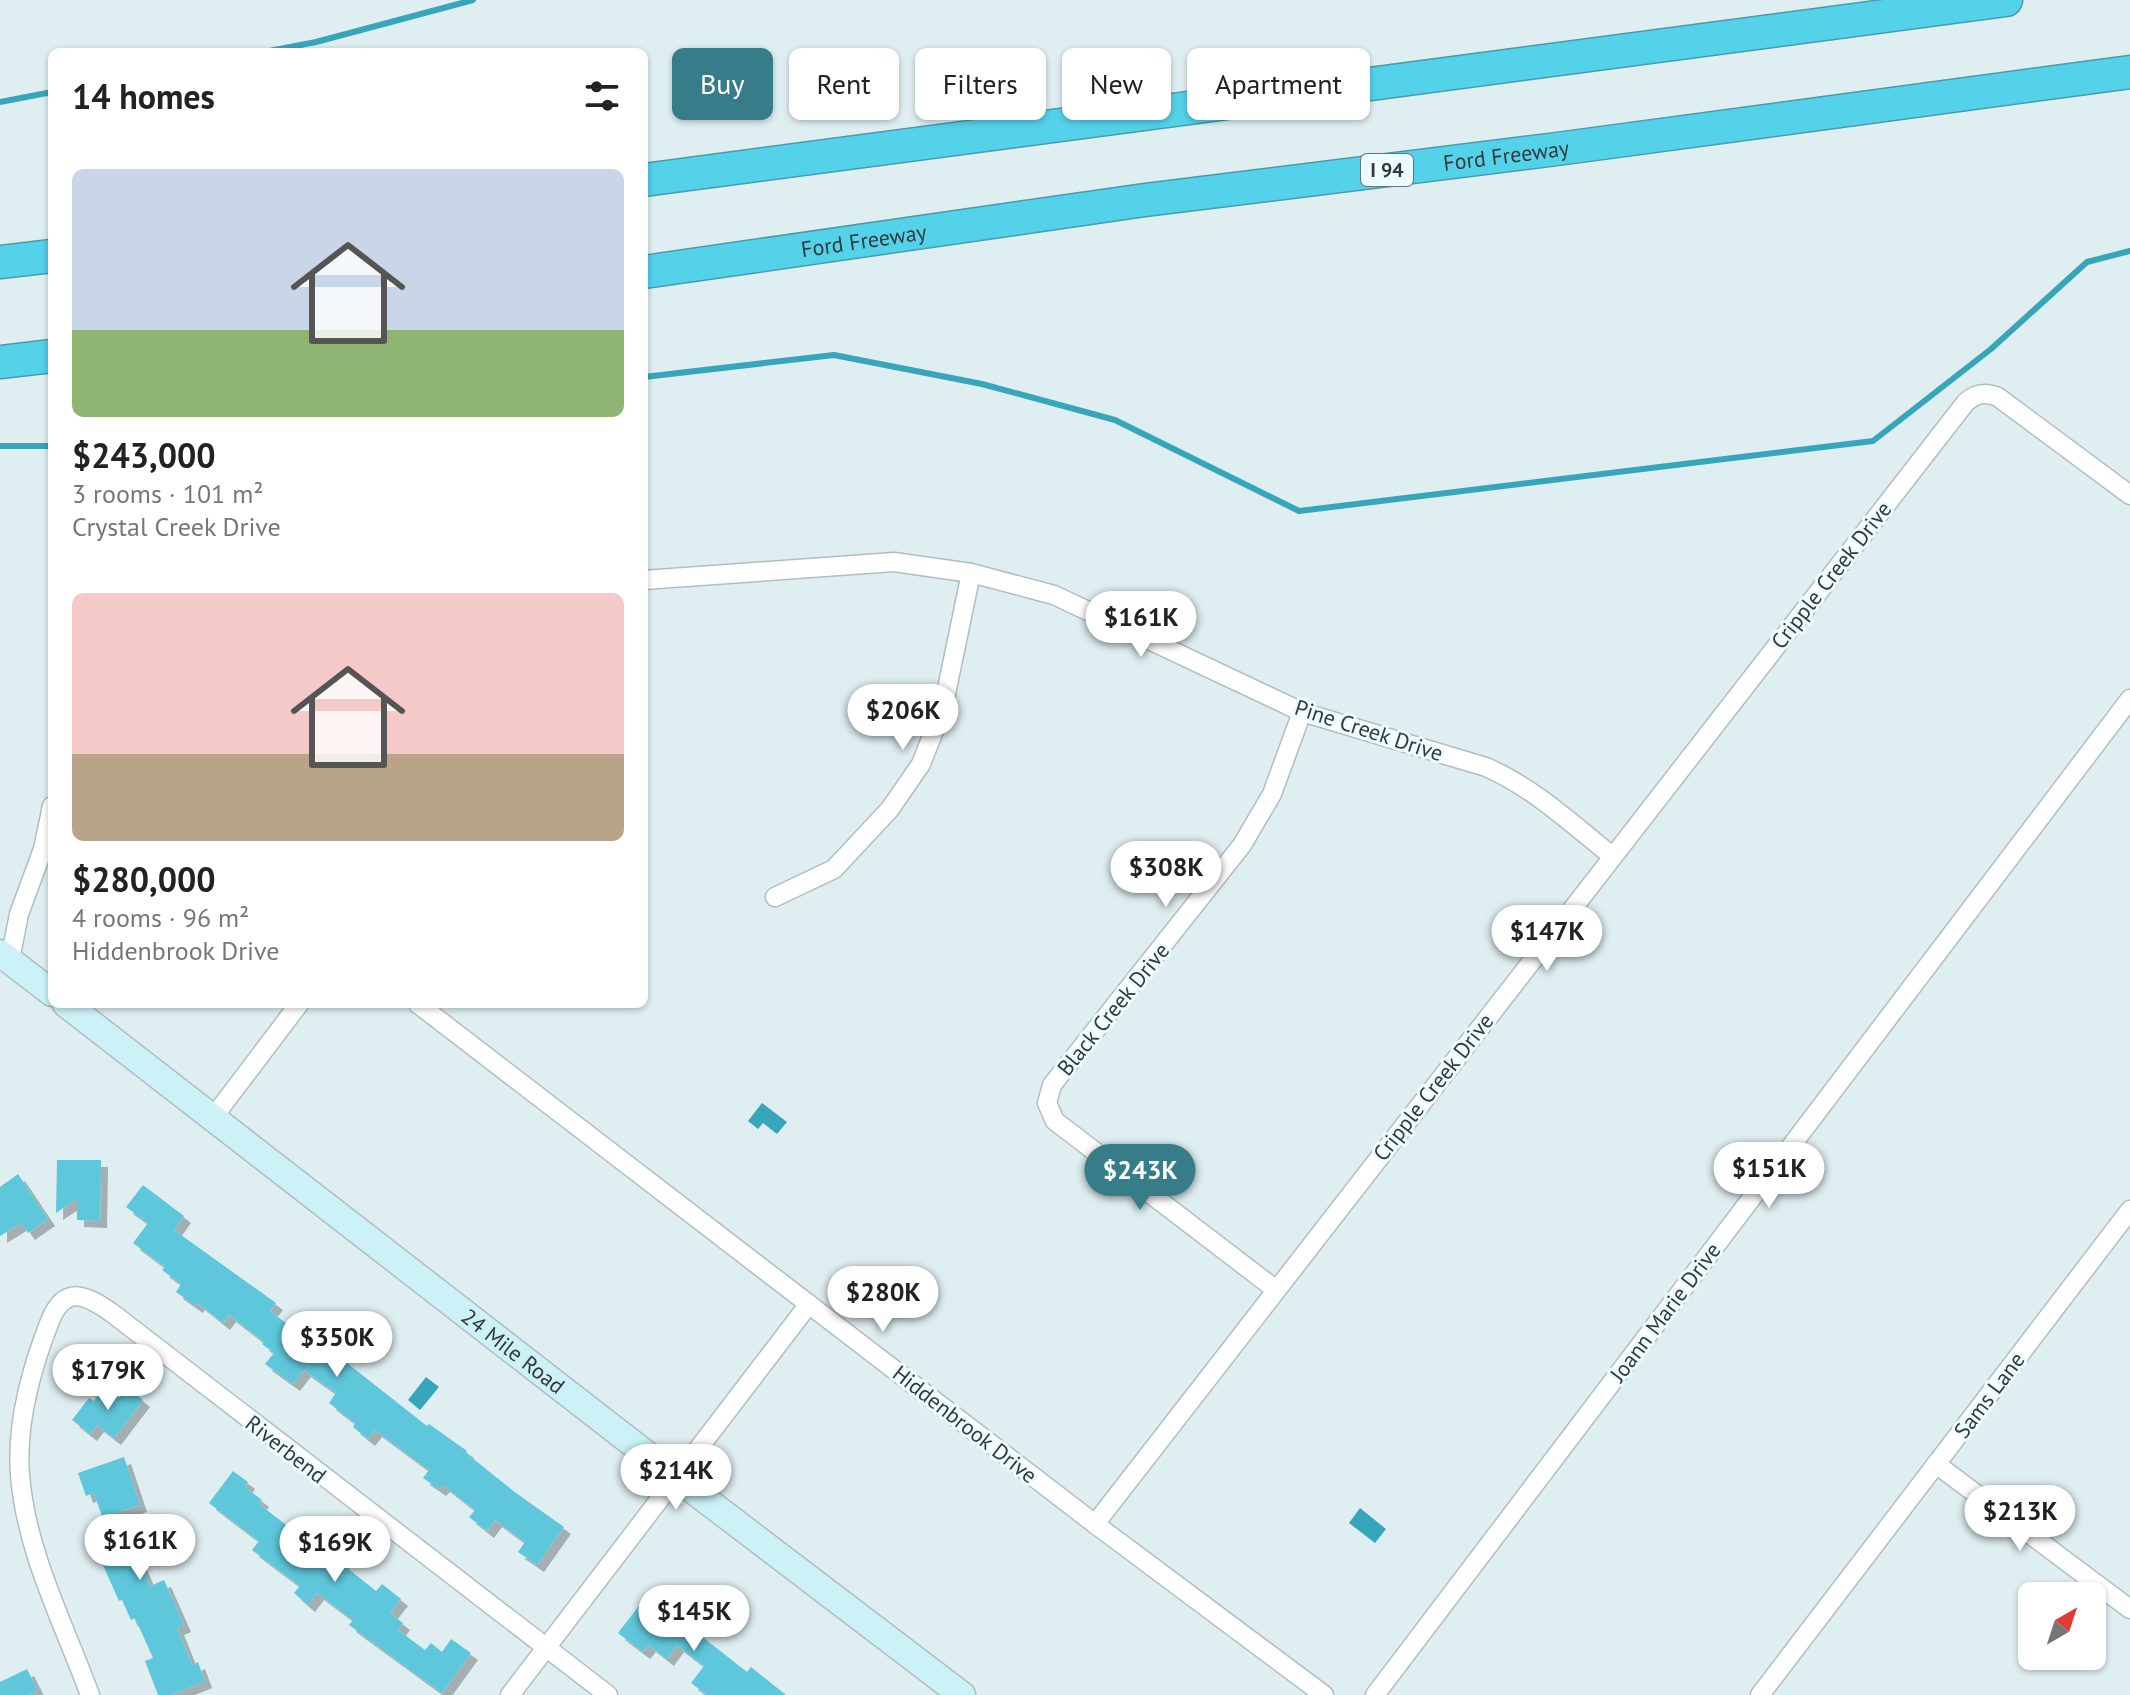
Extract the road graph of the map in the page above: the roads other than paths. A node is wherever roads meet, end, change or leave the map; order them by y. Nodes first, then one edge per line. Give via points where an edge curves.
1 (2006, 0) edge
2 (2130, 72) edge
3 (648, 179) edge
4 (48, 256) edge
5 (0, 262) edge
6 (648, 271) edge
7 (48, 356) edge
8 (0, 362) edge
9 (2130, 495) edge
10 (971, 573) junction
11 (648, 580) edge
12 (2130, 699) edge
13 (1302, 712) junction
14 (48, 825) edge
15 (1612, 856) junction
16 (775, 897) dead end
17 (5, 956) edge
18 (48, 990) edge
19 (71, 1008) edge
20 (296, 1008) edge
21 (423, 1008) edge
22 (212, 1119) junction
23 (2130, 1210) edge
24 (1275, 1289) junction
25 (809, 1304) junction
26 (1936, 1464) junction
27 (677, 1478) junction
28 (1095, 1524) junction
29 (2130, 1609) edge
30 (545, 1648) junction
31 (90, 1695) edge
32 (510, 1695) edge
33 (608, 1695) edge
34 (962, 1695) edge
35 (1324, 1695) edge
36 (1375, 1695) edge
37 (1760, 1695) edge

1 - 3 highway
2 - 6 highway, Ford Freeway / I 94 via 1145,200
4 - 5 highway
7 - 8 highway
9 - 15 street, Cripple Creek Drive via 2014,407 1998,397 1975,396
10 - 11 street, Pine Creek Drive via 894,562
10 - 13 street, Pine Creek Drive via 1054,595
10 - 16 street via 943,708 921,764 890,809 834,869
12 - 36 street, Joann Marie Drive
13 - 15 street, Pine Creek Drive via 1503,774
13 - 24 street, Black Creek Drive via 1254,827 1052,1085 1047,1103 1055,1121
14 - 17 street
15 - 24 street, Cripple Creek Drive
17 - 18 street
19 - 22 street, 24 Mile Road
20 - 22 street
21 - 25 street, Hiddenbrook Drive
22 - 27 street, 24 Mile Road
23 - 26 street, Sams Lane
24 - 28 street, Cripple Creek Drive
25 - 27 street
25 - 28 street, Hiddenbrook Drive
26 - 29 street
26 - 37 street, Sams Lane
27 - 30 street
27 - 34 street, 24 Mile Road
28 - 35 street, Hiddenbrook Drive
30 - 31 street, Riverbend via 112,1313 75,1295 53,1313 37,1359 21,1431 20,1478 28,1526
30 - 32 street
30 - 33 street, Riverbend

